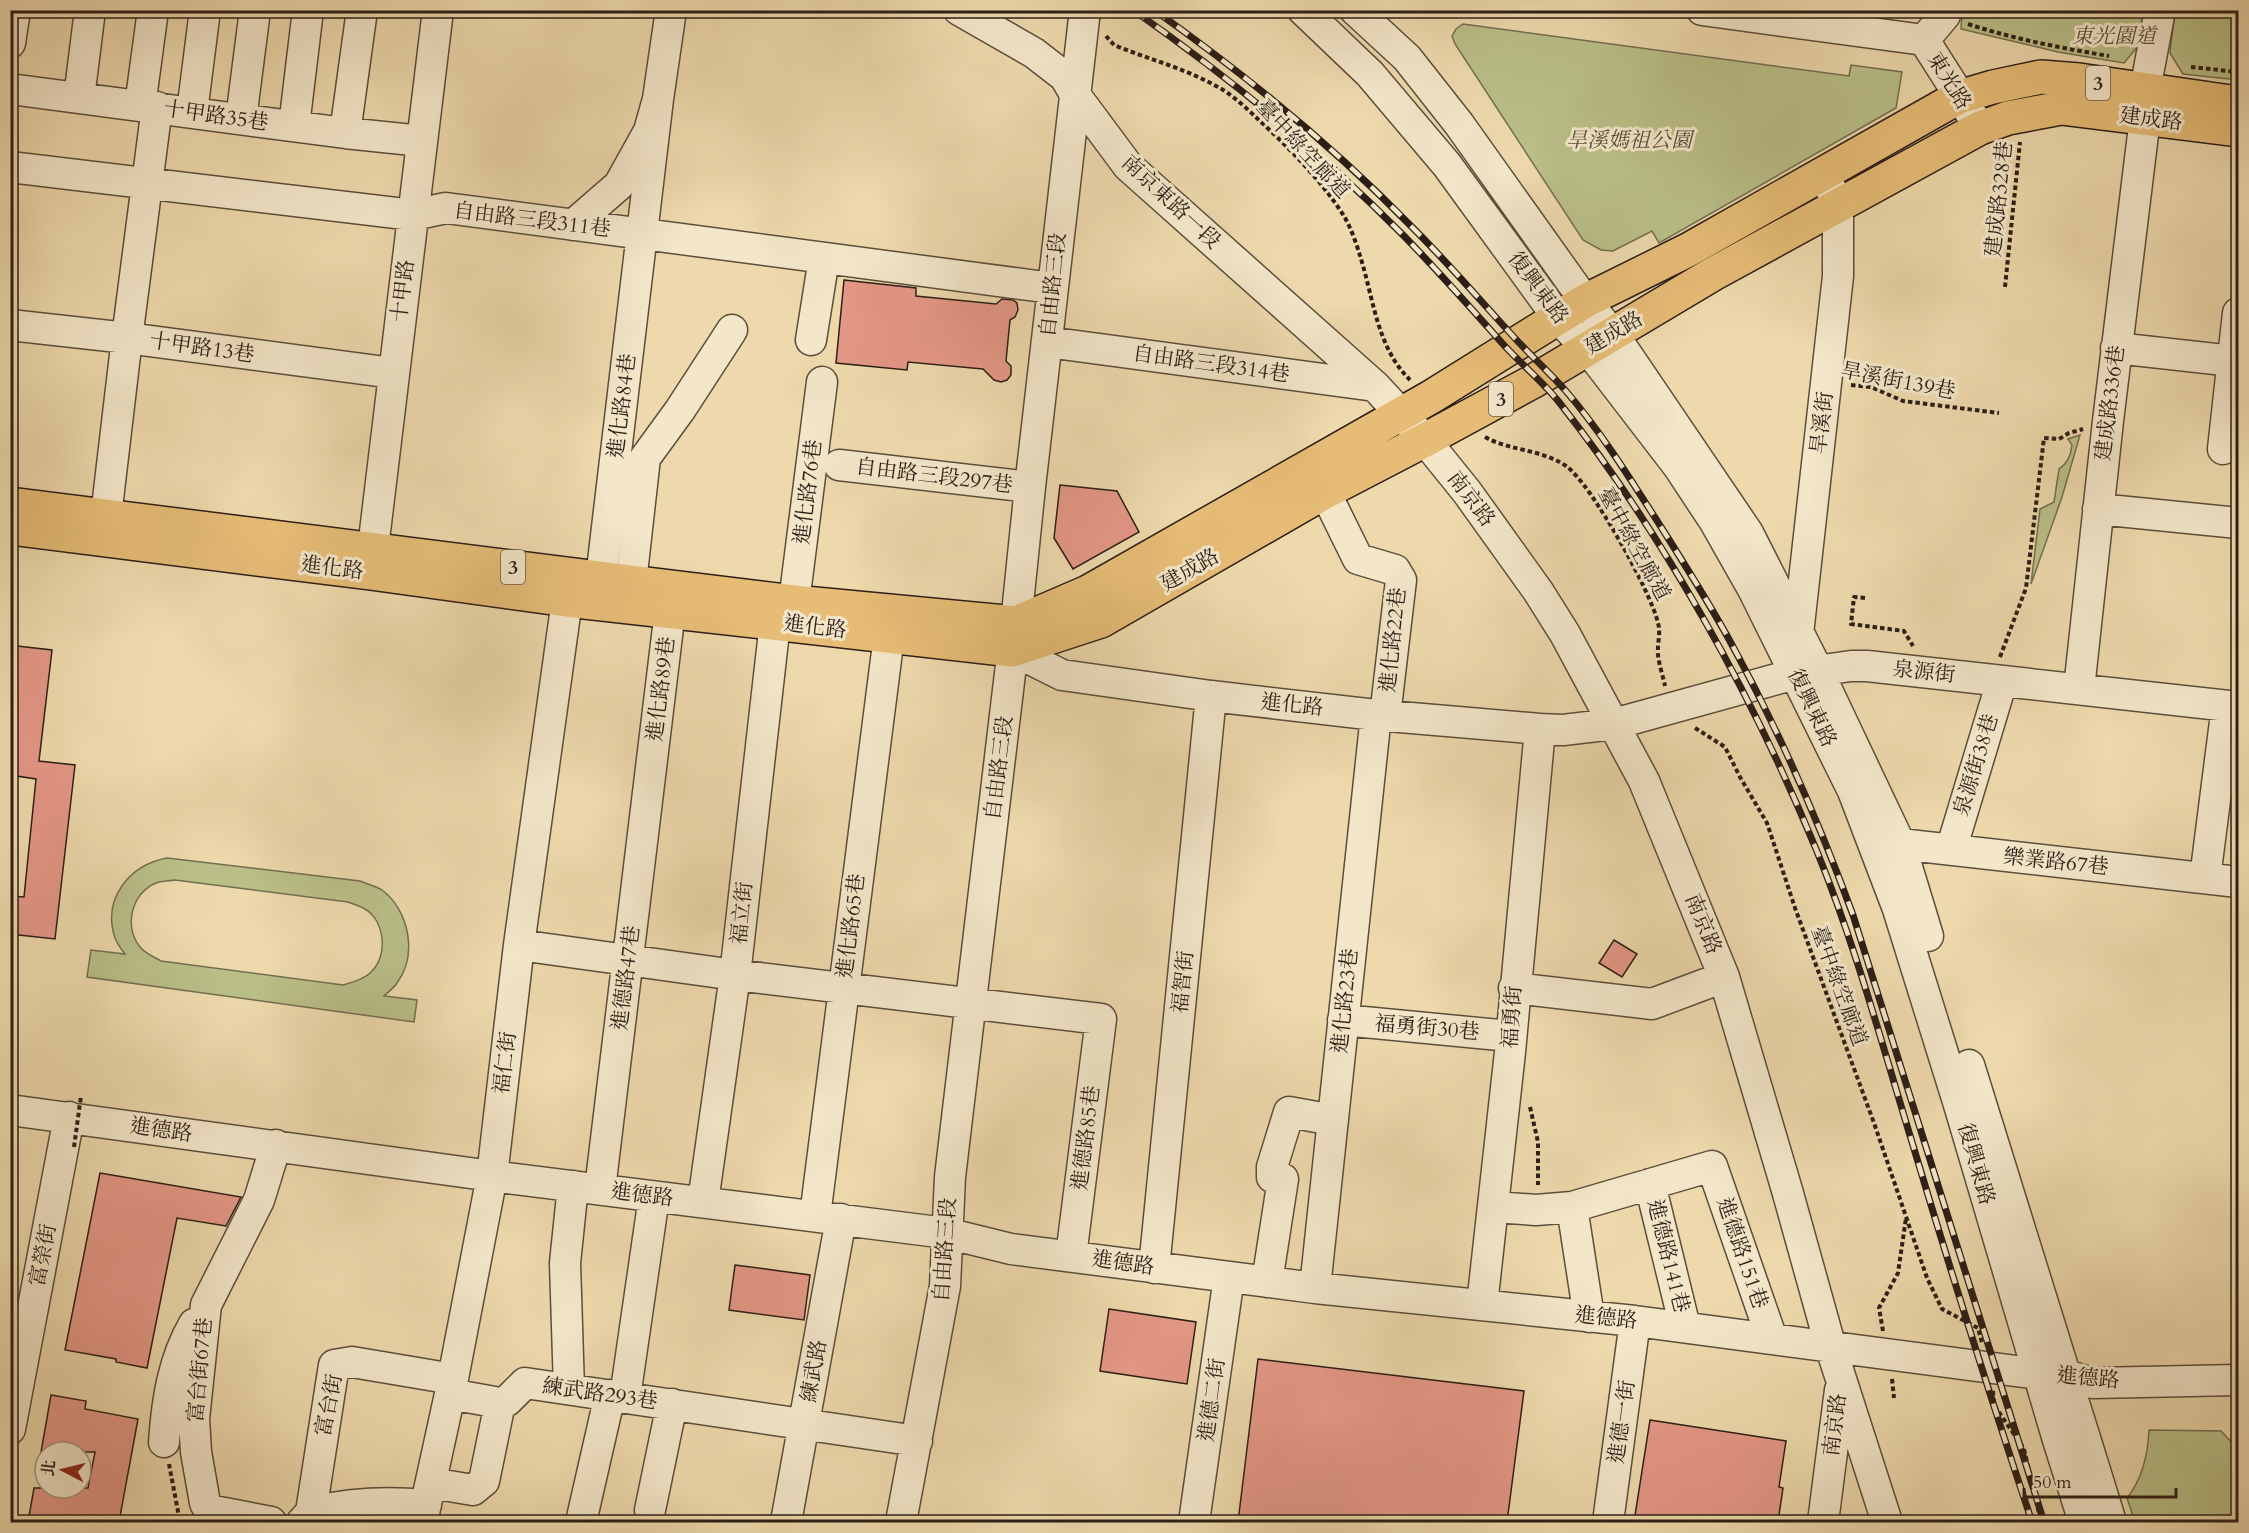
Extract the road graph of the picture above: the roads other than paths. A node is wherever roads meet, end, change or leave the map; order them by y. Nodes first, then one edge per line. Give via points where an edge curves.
1 (15, 10) edge
2 (90, 10) edge
3 (153, 10) edge
4 (205, 10) edge
5 (255, 10) edge
6 (309, 10) edge
7 (362, 10) edge
8 (438, 10) edge
9 (671, 10) edge
10 (959, 10) edge
11 (1355, 10) edge
12 (1701, 10) edge
13 (2160, 10) edge
14 (1085, 12) edge
15 (1307, 12) edge
16 (1938, 12) edge
17 (1924, 40) junction
18 (10, 43) edge
19 (10, 89) edge
20 (2147, 90) junction
21 (1076, 96) junction
22 (1959, 97) junction
23 (79, 98) junction
24 (658, 99) junction
25 (2238, 103) edge
26 (149, 106) junction
27 (192, 112) junction
28 (241, 119) junction
29 (294, 126) junction
30 (1980, 128) junction
31 (2238, 130) edge
32 (345, 133) junction
33 (422, 141) junction
34 (10, 167) edge
35 (1824, 174) junction
36 (147, 184) junction
37 (1838, 205) junction
38 (413, 215) junction
39 (573, 225) junction
40 (643, 234) junction
41 (824, 258) junction
42 (1052, 288) junction
43 (1572, 310) junction
44 (2238, 313) edge
45 (10, 325) edge
46 (732, 330) dead end
47 (127, 338) junction
48 (811, 340) dead end
49 (1600, 341) junction
50 (1047, 342) junction
51 (2116, 348) junction
52 (2233, 361) junction
53 (393, 374) junction
54 (822, 382) dead end
55 (1387, 399) junction
56 (1425, 440) junction
57 (2223, 449) dead end
58 (839, 465) dead end
59 (1030, 487) junction
60 (1326, 492) junction
61 (10, 504) edge
62 (2098, 509) junction
63 (106, 516) junction
64 (2238, 523) edge
65 (10, 528) edge
66 (372, 561) junction
67 (616, 580) junction
68 (567, 600) junction
69 (670, 611) junction
70 (784, 612) junction
71 (1798, 631) junction
72 (889, 636) junction
73 (1014, 636) junction
74 (2000, 670) junction
75 (1807, 673) junction
76 (2079, 689) junction
77 (1211, 696) junction
78 (2233, 706) edge
79 (1381, 715) junction
80 (1614, 724) junction
81 (1540, 729) junction
82 (652, 766) joint
83 (1887, 845) junction
84 (1951, 850) junction
85 (2205, 878) junction
86 (2238, 882) edge
87 (519, 945) junction
88 (628, 961) junction
89 (735, 975) junction
90 (1724, 976) junction
91 (843, 988) junction
92 (1514, 988) junction
93 (972, 1003) junction
94 (1343, 1020) junction
95 (1510, 1036) junction
96 (75, 1106) junction
97 (10, 1110) edge
98 (1332, 1120) junction
99 (276, 1145) junction
100 (492, 1176) junction
101 (1650, 1184) junction
102 (587, 1188) junction
103 (654, 1197) junction
104 (703, 1202) junction
105 (1494, 1207) junction
106 (1572, 1207) junction
107 (828, 1218) junction
108 (946, 1233) junction
109 (1071, 1257) junction
110 (1154, 1268) junction
111 (1229, 1277) junction
112 (1267, 1282) junction
113 (1315, 1288) junction
114 (206, 1305) junction
115 (1482, 1305) junction
116 (1589, 1317) junction
117 (1635, 1321) junction
118 (1685, 1327) junction
119 (1772, 1339) junction
120 (1831, 1348) junction
121 (18, 1350) edge
122 (2052, 1375) junction
123 (2238, 1380) edge
124 (1841, 1381) junction
125 (452, 1387) junction
126 (569, 1389) junction
127 (618, 1396) junction
128 (500, 1403) junction
129 (672, 1404) junction
130 (804, 1424) junction
131 (10, 1429) edge
132 (917, 1441) junction
133 (164, 1442) road end
134 (426, 1503) edge
135 (650, 1510) dead end
136 (306, 1517) edge
137 (271, 1522) edge
138 (581, 1522) edge
139 (786, 1522) edge
140 (901, 1522) edge
141 (1194, 1522) edge
142 (1608, 1522) edge
143 (1823, 1522) edge
144 (1887, 1522) edge
145 (2084, 1522) edge
146 (2111, 1522) edge

1 - 18 street
2 - 23 street
3 - 26 street
4 - 27 street
5 - 28 street
6 - 29 street
7 - 32 street
8 - 33 street, 十甲路
9 - 24 street
10 - 21 street, 南京東路一段 via 1043,60 1065,77
11 - 43 street, 復興東路 via 1407,58 1453,116
12 - 17 street, 東光路
13 - 20 street, 建成路336巷
14 - 21 street, 自由路三段
15 - 43 street, 復興東路 via 1370,74
16 - 17 street
17 - 22 street, 東光路
19 - 23 street, 十甲路35巷
20 - 22 main road, 建成路 / 3 via 2041,77
20 - 25 main road, 建成路 / 3
20 - 30 main road, 建成路 / 3 via 2023,114
20 - 31 main road, 建成路 / 3
20 - 51 street, 建成路336巷
21 - 42 street, 自由路三段
21 - 55 street, 南京東路一段 via 1128,166
22 - 30 street, 東光路
22 - 35 main road, 建成路 / 3
23 - 26 street, 十甲路35巷
24 - 39 street via 649,131 619,185
24 - 40 street, 進化路84巷
26 - 27 street, 十甲路35巷
26 - 36 street
27 - 28 street, 十甲路35巷
28 - 29 street, 十甲路35巷
29 - 32 street, 十甲路35巷
30 - 37 main road, 建成路 / 3
32 - 33 street, 十甲路35巷
33 - 38 street, 十甲路
34 - 36 street, 自由路三段311巷
35 - 37 street, 旱溪街
35 - 43 main road, 建成路 / 3
36 - 38 street, 自由路三段311巷
36 - 47 street
37 - 49 main road, 建成路 / 3
37 - 71 street, 旱溪街 via 1838,276
38 - 39 street, 自由路三段311巷 via 446,208
38 - 53 street, 十甲路
39 - 40 street, 自由路三段311巷
40 - 41 street, 自由路三段311巷
40 - 67 street, 進化路84巷
41 - 42 street, 自由路三段311巷
41 - 48 street
42 - 50 street, 自由路三段
43 - 49 street, 復興東路
43 - 55 main road, 建成路 / 3 via 1431,397
44 - 52 street
45 - 47 street, 十甲路13巷
46 - 67 street, 進化路84巷 via 645,458
47 - 53 street, 十甲路13巷
47 - 63 street
49 - 56 main road, 建成路 / 3
49 - 71 street, 復興東路 via 1748,533
49 - 75 street, 復興東路
50 - 55 street, 自由路三段314巷
50 - 59 street, 自由路三段
51 - 52 street
51 - 62 street, 建成路336巷
52 - 57 street
53 - 66 street, 十甲路
54 - 70 street, 進化路76巷
55 - 56 street, 南京路
55 - 73 main road, 建成路 / 3
56 - 60 main road, 建成路 / 3
56 - 80 street, 南京路 via 1550,609
58 - 59 street, 自由路三段297巷
59 - 73 street, 自由路三段
60 - 73 main road, 建成路 / 3 via 1101,621
60 - 79 street, 進化路22巷 via 1358,558 1395,570 1401,580
61 - 63 main road, 進化路 / 3
62 - 64 street
62 - 76 street, 建成路336巷
63 - 66 main road, 進化路 / 3
65 - 66 main road, 進化路 / 3
66 - 67 main road, 進化路 / 3
66 - 68 main road, 進化路 / 3
67 - 70 main road, 進化路 / 3
68 - 69 main road, 進化路 / 3
68 - 87 street, 福仁街
69 - 70 main road, 進化路 / 3
69 - 82 street, 進化路89巷
70 - 72 main road, 進化路 / 3
70 - 73 main road, 進化路 / 3
70 - 89 street, 福立街
71 - 75 street, 復興東路
72 - 73 main road, 進化路 / 3
72 - 91 street, 進化路65巷
73 - 77 street, 進化路 via 1062,675
73 - 93 street, 自由路三段
74 - 75 street, 泉源街 via 1851,666
74 - 76 street, 泉源街
74 - 84 street, 泉源街38巷
75 - 80 street, 泉源街
75 - 83 street, 復興東路
76 - 78 street, 泉源街
77 - 79 street, 進化路
77 - 110 street, 福智街
78 - 85 street
79 - 81 street, 進化路
79 - 94 street, 進化路23巷
80 - 81 street, 進化路
80 - 90 street, 南京路 via 1644,781
81 - 92 street, 福勇街
82 - 88 street, 進德路47巷
83 - 84 street, 樂業路67巷
83 - 122 street, 復興東路
84 - 85 street, 樂業路67巷
85 - 86 street, 樂業路67巷
87 - 88 street
87 - 100 street, 福仁街
88 - 89 street
88 - 102 street, 進德路47巷
89 - 91 street
89 - 104 street, 福立街
90 - 92 street via 1652,1004
90 - 120 street, 南京路
91 - 93 street
91 - 107 street, 進化路65巷
92 - 95 street, 福勇街
93 - 108 street, 自由路三段
93 - 109 street, 進德路85巷 via 1101,1019
94 - 95 street, 福勇街30巷
94 - 98 street, 進化路23巷
95 - 105 street, 福勇街
96 - 97 street, 進德路
96 - 99 street, 進德路
96 - 121 street, 富榮街
98 - 112 street via 1289,1112 1272,1167 1272,1177 1283,1179
98 - 113 street, 進化路23巷
99 - 100 street, 進德路
99 - 114 street, 富台街67巷 via 259,1200
100 - 102 street, 進德路
100 - 125 street, 福仁街
101 - 106 street
101 - 118 street, 進德路141巷
101 - 119 street, 進德路151巷 via 1712,1166
102 - 103 street, 進德路
102 - 126 street, 進德路47巷 via 565,1263
103 - 104 street, 進德路
103 - 127 street
104 - 107 street, 進德路
105 - 106 street
105 - 115 street, 福勇街
106 - 116 street
107 - 108 street, 進德路
107 - 130 street, 練武路
108 - 109 street, 進德路 via 1011,1249
108 - 132 street, 自由路三段 via 945,1286
109 - 110 street, 進德路
110 - 111 street, 進德路
111 - 112 street, 進德路
111 - 141 street, 進德二街
112 - 113 street, 進德路
113 - 115 street, 進德路
114 - 133 street via 185,1341 172,1379
114 - 137 street, 富台街67巷 via 194,1419 205,1503 209,1510
115 - 116 street, 進德路
116 - 117 street, 進德路
117 - 118 street, 進德路
117 - 142 street, 進德一街
118 - 119 street, 進德路
119 - 120 street, 進德路
120 - 122 street, 進德路
120 - 124 street, 南京路
121 - 131 street, 富榮街
122 - 123 street, 進德路 via 2093,1383
122 - 145 street, 復興東路
122 - 146 street, 復興東路
124 - 143 street, 南京路
124 - 144 street
125 - 128 street
125 - 134 street, 福仁街
125 - 136 street, 富台街 via 351,1362 334,1365
126 - 127 street, 練武路293巷
126 - 128 street, 練武路293巷 via 525,1383
127 - 129 street, 練武路293巷
127 - 138 street
128 - 134 street via 484,1481 473,1490
129 - 130 street, 練武路293巷
129 - 135 street, 練武路293巷
130 - 132 street, 練武路293巷
130 - 139 street, 練武路
132 - 140 street, 自由路三段
134 - 136 street via 391,1501

